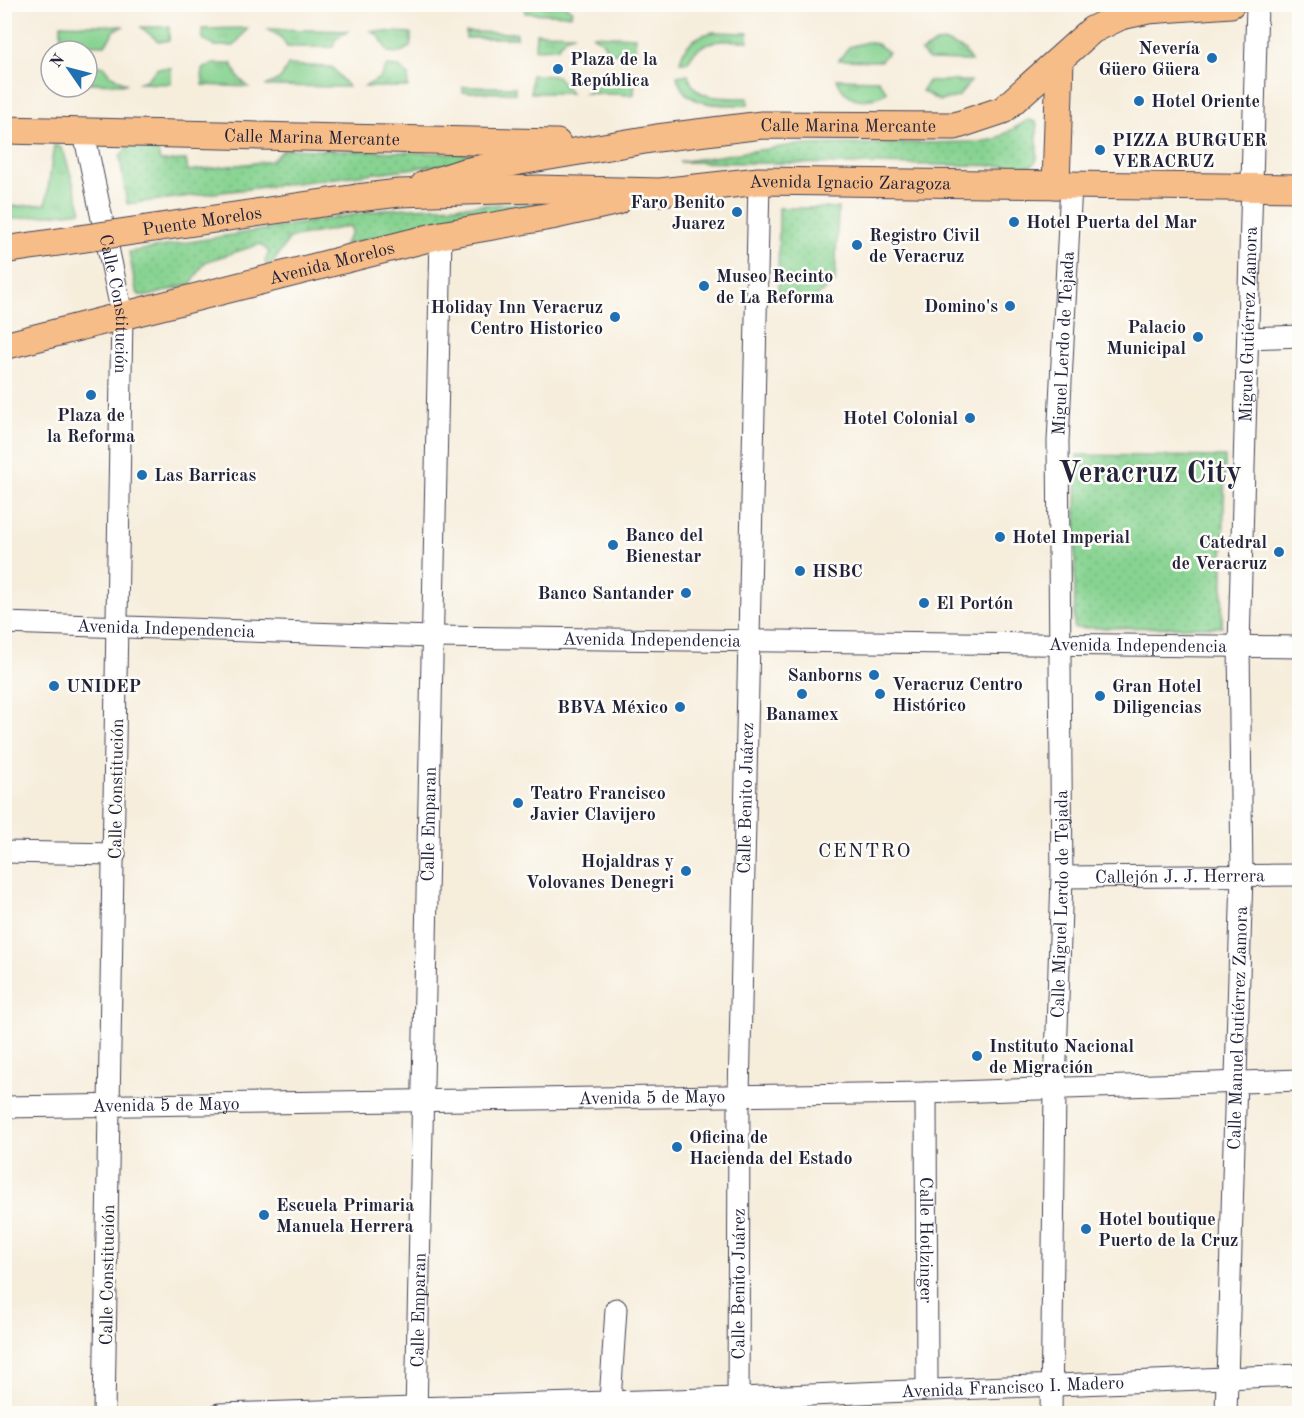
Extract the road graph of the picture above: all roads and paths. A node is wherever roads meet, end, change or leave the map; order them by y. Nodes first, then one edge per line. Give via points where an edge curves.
1 (1232, 4) edge
2 (1257, 4) edge
3 (1060, 60) junction
4 (4, 130) edge
5 (84, 133) junction
6 (618, 145) junction
7 (759, 181) junction
8 (1063, 185) junction
9 (1299, 188) edge
10 (1254, 189) junction
11 (660, 192) junction
12 (399, 193) junction
13 (441, 235) junction
14 (4, 250) edge
15 (122, 314) junction
16 (1299, 336) edge
17 (1249, 338) junction
18 (4, 346) edge
19 (4, 623) edge
20 (118, 625) junction
21 (433, 638) junction
22 (750, 641) junction
23 (1239, 645) junction
24 (1060, 646) junction
25 (1299, 647) edge
26 (4, 852) edge
27 (115, 854) junction
28 (1242, 875) junction
29 (1299, 875) edge
30 (1062, 877) junction
31 (1299, 1080) edge
32 (1236, 1082) junction
33 (1055, 1090) junction
34 (926, 1093) junction
35 (739, 1096) junction
36 (423, 1100) junction
37 (110, 1104) junction
38 (4, 1107) edge
39 (616, 1309) dead end
40 (1299, 1375) edge
41 (1226, 1378) junction
42 (1053, 1383) junction
43 (927, 1388) junction
44 (610, 1401) junction
45 (739, 1406) edge
46 (416, 1411) edge
47 (105, 1413) edge
48 (219, 1413) edge
49 (1052, 1413) edge
50 (1226, 1413) edge

1 - 3 main road, Calle Marina Mercante via 1148,10 1121,16 1092,30
2 - 10 street, Miguel Gutiérrez Zamora
3 - 6 main road, Calle Marina Mercante via 1003,110 955,126 762,125
3 - 8 main road
4 - 5 main road, Calle Marina Mercante
5 - 6 main road, Calle Marina Mercante
5 - 15 street, Calle Constitución
6 - 12 main road, Calle Marina Mercante via 464,172
7 - 8 main road, Avenida Ignacio Zaragoza
7 - 11 main road, Avenida Ignacio Zaragoza
7 - 22 street, Calle Benito Juárez
8 - 10 main road, Avenida Ignacio Zaragoza
8 - 24 street, Miguel Lerdo de Tejada via 1058,441
9 - 10 main road, Avenida Ignacio Zaragoza
10 - 17 street, Miguel Gutiérrez Zamora
11 - 12 main road, Avenida Ignacio Zaragoza via 538,189
11 - 13 main road, Avenida Morelos
12 - 14 main road, Puente Morelos, bridge
13 - 15 main road, Avenida Morelos
13 - 21 street, Calle Emparan
15 - 18 main road, Avenida Morelos
15 - 20 street, Calle Constitución
16 - 17 street
17 - 23 street, Miguel Gutiérrez Zamora
19 - 20 street, Avenida Independencia
20 - 21 street, Avenida Independencia
20 - 27 street, Calle Constitución
21 - 22 street, Avenida Independencia
21 - 36 street, Calle Emparan
22 - 24 street, Avenida Independencia
22 - 35 street, Calle Benito Juárez
23 - 24 street, Avenida Independencia
23 - 25 street, Avenida Independencia
23 - 28 street, Calle Manuel Gutiérrez Zamora
24 - 30 street, Calle Miguel Lerdo de Tejada
26 - 27 street
27 - 37 street, Calle Constitución
28 - 29 street, Callejón J. J. Herrera
28 - 30 street, Callejón J. J. Herrera
28 - 32 street, Calle Manuel Gutiérrez Zamora
30 - 33 street, Calle Miguel Lerdo de Tejada
31 - 32 street, Avenida 5 de Mayo
32 - 33 street, Avenida 5 de Mayo
32 - 41 street, Calle Manuel Gutiérrez Zamora
33 - 34 street, Avenida 5 de Mayo
33 - 42 street, Calle Miguel Lerdo de Tejada
34 - 35 street, Avenida 5 de Mayo
34 - 43 street, Calle Hotlzinger
35 - 36 street, Avenida 5 de Mayo
35 - 45 street, Calle Benito Juárez
36 - 37 street, Avenida 5 de Mayo
36 - 46 street, Calle Emparan
37 - 38 street, Avenida 5 de Mayo
37 - 47 street, Calle Constitución
39 - 44 street
40 - 41 street, Avenida Francisco I. Madero
41 - 42 street, Avenida Francisco I. Madero
41 - 50 street, Calle Manuel Gutiérrez Zamora
42 - 43 street, Avenida Francisco I. Madero
42 - 49 street, Calle Miguel Lerdo de Tejada
43 - 45 street, Avenida Francisco I. Madero
44 - 45 street, Avenida Francisco I. Madero
44 - 46 street, Avenida Francisco I. Madero
46 - 48 street, Avenida Francisco I. Madero

